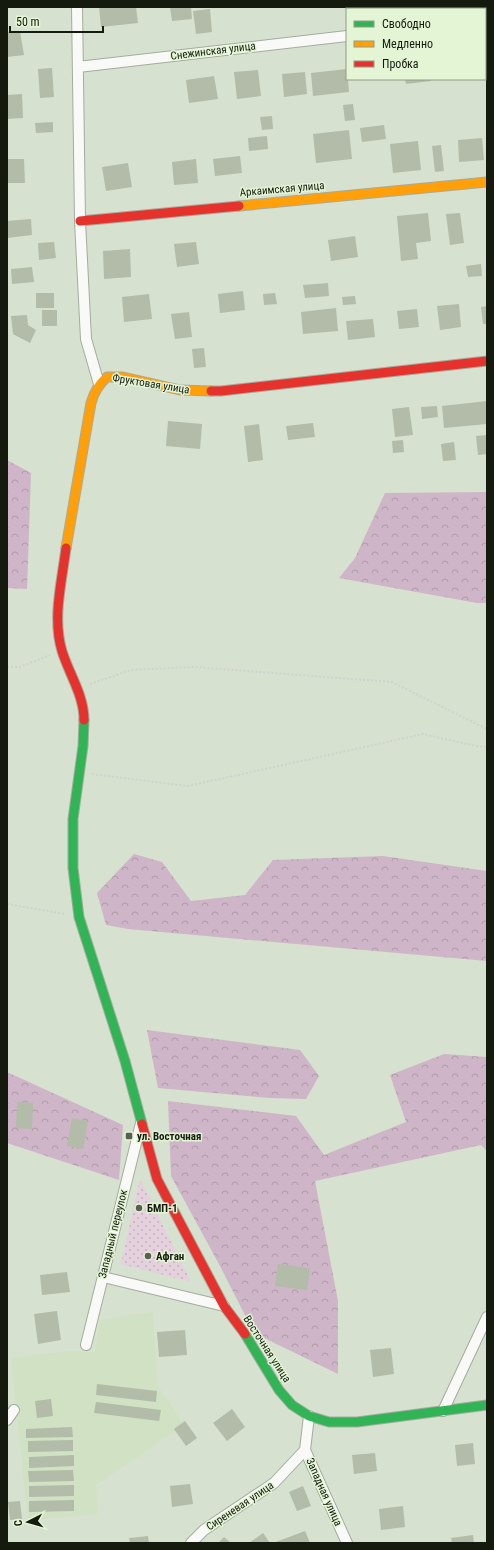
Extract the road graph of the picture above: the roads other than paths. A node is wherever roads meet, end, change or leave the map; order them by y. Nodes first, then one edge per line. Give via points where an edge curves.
1 (77, 7) edge
2 (346, 36) edge
3 (78, 67) junction
4 (487, 182) edge
5 (80, 221) junction
6 (487, 361) edge
7 (99, 384) junction
8 (141, 1123) junction
9 (103, 1276) junction
10 (224, 1306) junction
11 (487, 1317) edge
12 (86, 1345) dead end
13 (487, 1405) edge
14 (14, 1410) dead end
15 (443, 1410) junction
16 (309, 1416) junction
17 (7, 1420) edge
18 (305, 1450) junction
19 (191, 1543) edge
20 (347, 1543) edge

1 - 3 street, Фруктовая улица
2 - 3 street, Снежинская улица
3 - 5 street, Фруктовая улица
4 - 5 street, Аркаимская улица
5 - 7 street, Фруктовая улица via 86,339
6 - 7 street, Фруктовая улица via 222,391 180,390 123,377 107,377
7 - 8 street, Восточная улица via 90,409 58,606 57,629 62,651 78,689 84,718 72,819 73,868 79,917 125,1061
8 - 9 street, Западный переулок
8 - 10 street, Восточная улица via 157,1179
9 - 10 street
9 - 12 street, Западный переулок
10 - 16 street, Восточная улица via 249,1340 279,1390 292,1405
11 - 15 street
13 - 15 street, Восточная улица
14 - 17 street
15 - 16 street, Восточная улица via 357,1422 329,1422
16 - 18 street, Западная улица
18 - 19 street, Сиреневая улица via 274,1484 204,1530
18 - 20 street, Западная улица

